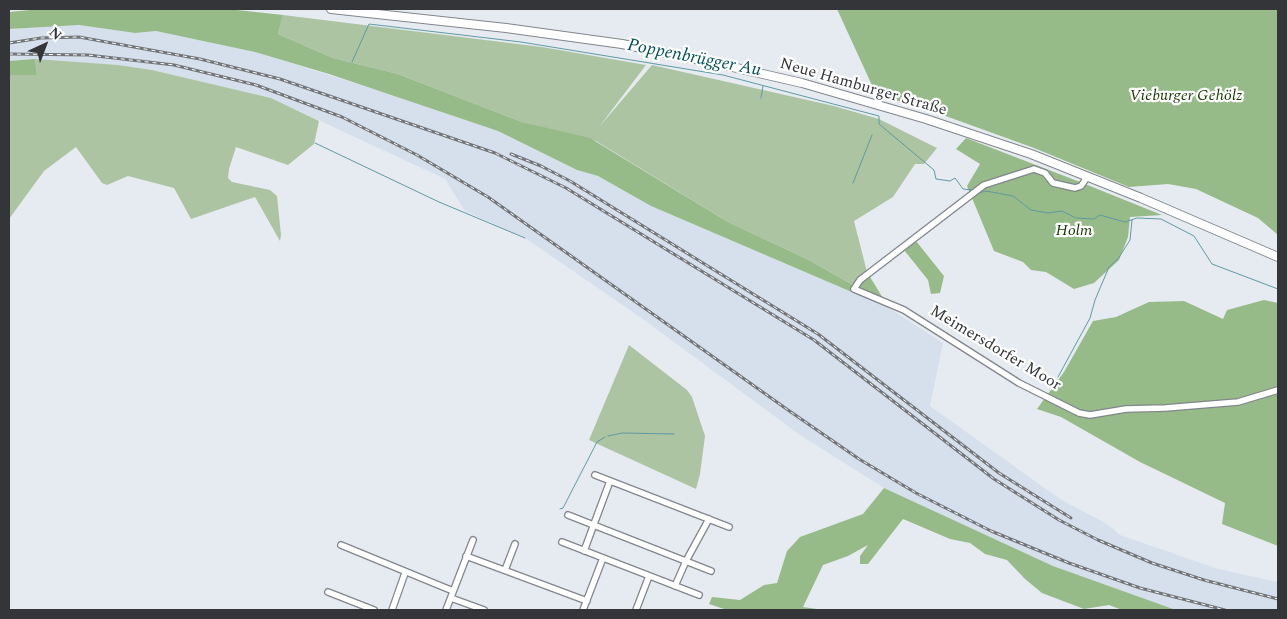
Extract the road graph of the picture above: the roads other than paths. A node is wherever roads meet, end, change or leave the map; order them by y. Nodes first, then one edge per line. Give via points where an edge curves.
1 (331, 9) edge
2 (1088, 176) junction
3 (1278, 258) edge
4 (1278, 390) edge
5 (595, 475) dead end
6 (610, 481) junction
7 (568, 515) dead end
8 (709, 519) junction
9 (594, 525) junction
10 (729, 527) dead end
11 (473, 540) dead end
12 (562, 542) dead end
13 (515, 544) dead end
14 (341, 545) dead end
15 (584, 551) junction
16 (466, 556) junction
17 (603, 558) junction
18 (686, 561) junction
19 (505, 570) junction
20 (711, 571) dead end
21 (405, 573) junction
22 (649, 576) junction
23 (675, 586) junction
24 (453, 591) junction
25 (328, 592) dead end
26 (699, 595) dead end
27 (451, 598) junction
28 (587, 602) junction
29 (374, 610) edge
30 (392, 610) edge
31 (446, 610) edge
32 (484, 610) edge
33 (583, 610) edge
34 (636, 610) edge

1 - 2 main road, Neue Hamburger Straße via 567,36 715,62 926,119
2 - 3 main road, Neue Hamburger Straße
2 - 4 street, Meimersdorfer Moor via 1081,186 1075,188 1053,183 1045,172 1034,169 998,179 975,192 860,280 854,288 904,310 1020,383 1080,414 1238,402
5 - 6 street
6 - 8 street
6 - 9 street
7 - 9 street
8 - 10 street
8 - 18 street
9 - 15 street
9 - 18 street
11 - 16 street
12 - 15 street
13 - 19 street
14 - 21 street
15 - 17 street
16 - 19 street
16 - 24 street
17 - 22 street
17 - 28 street
18 - 20 street
18 - 23 street
19 - 28 street
21 - 24 street
21 - 30 street
22 - 23 street
22 - 34 street
23 - 26 street
24 - 27 street
25 - 29 street
27 - 31 street
27 - 32 street
28 - 33 street

